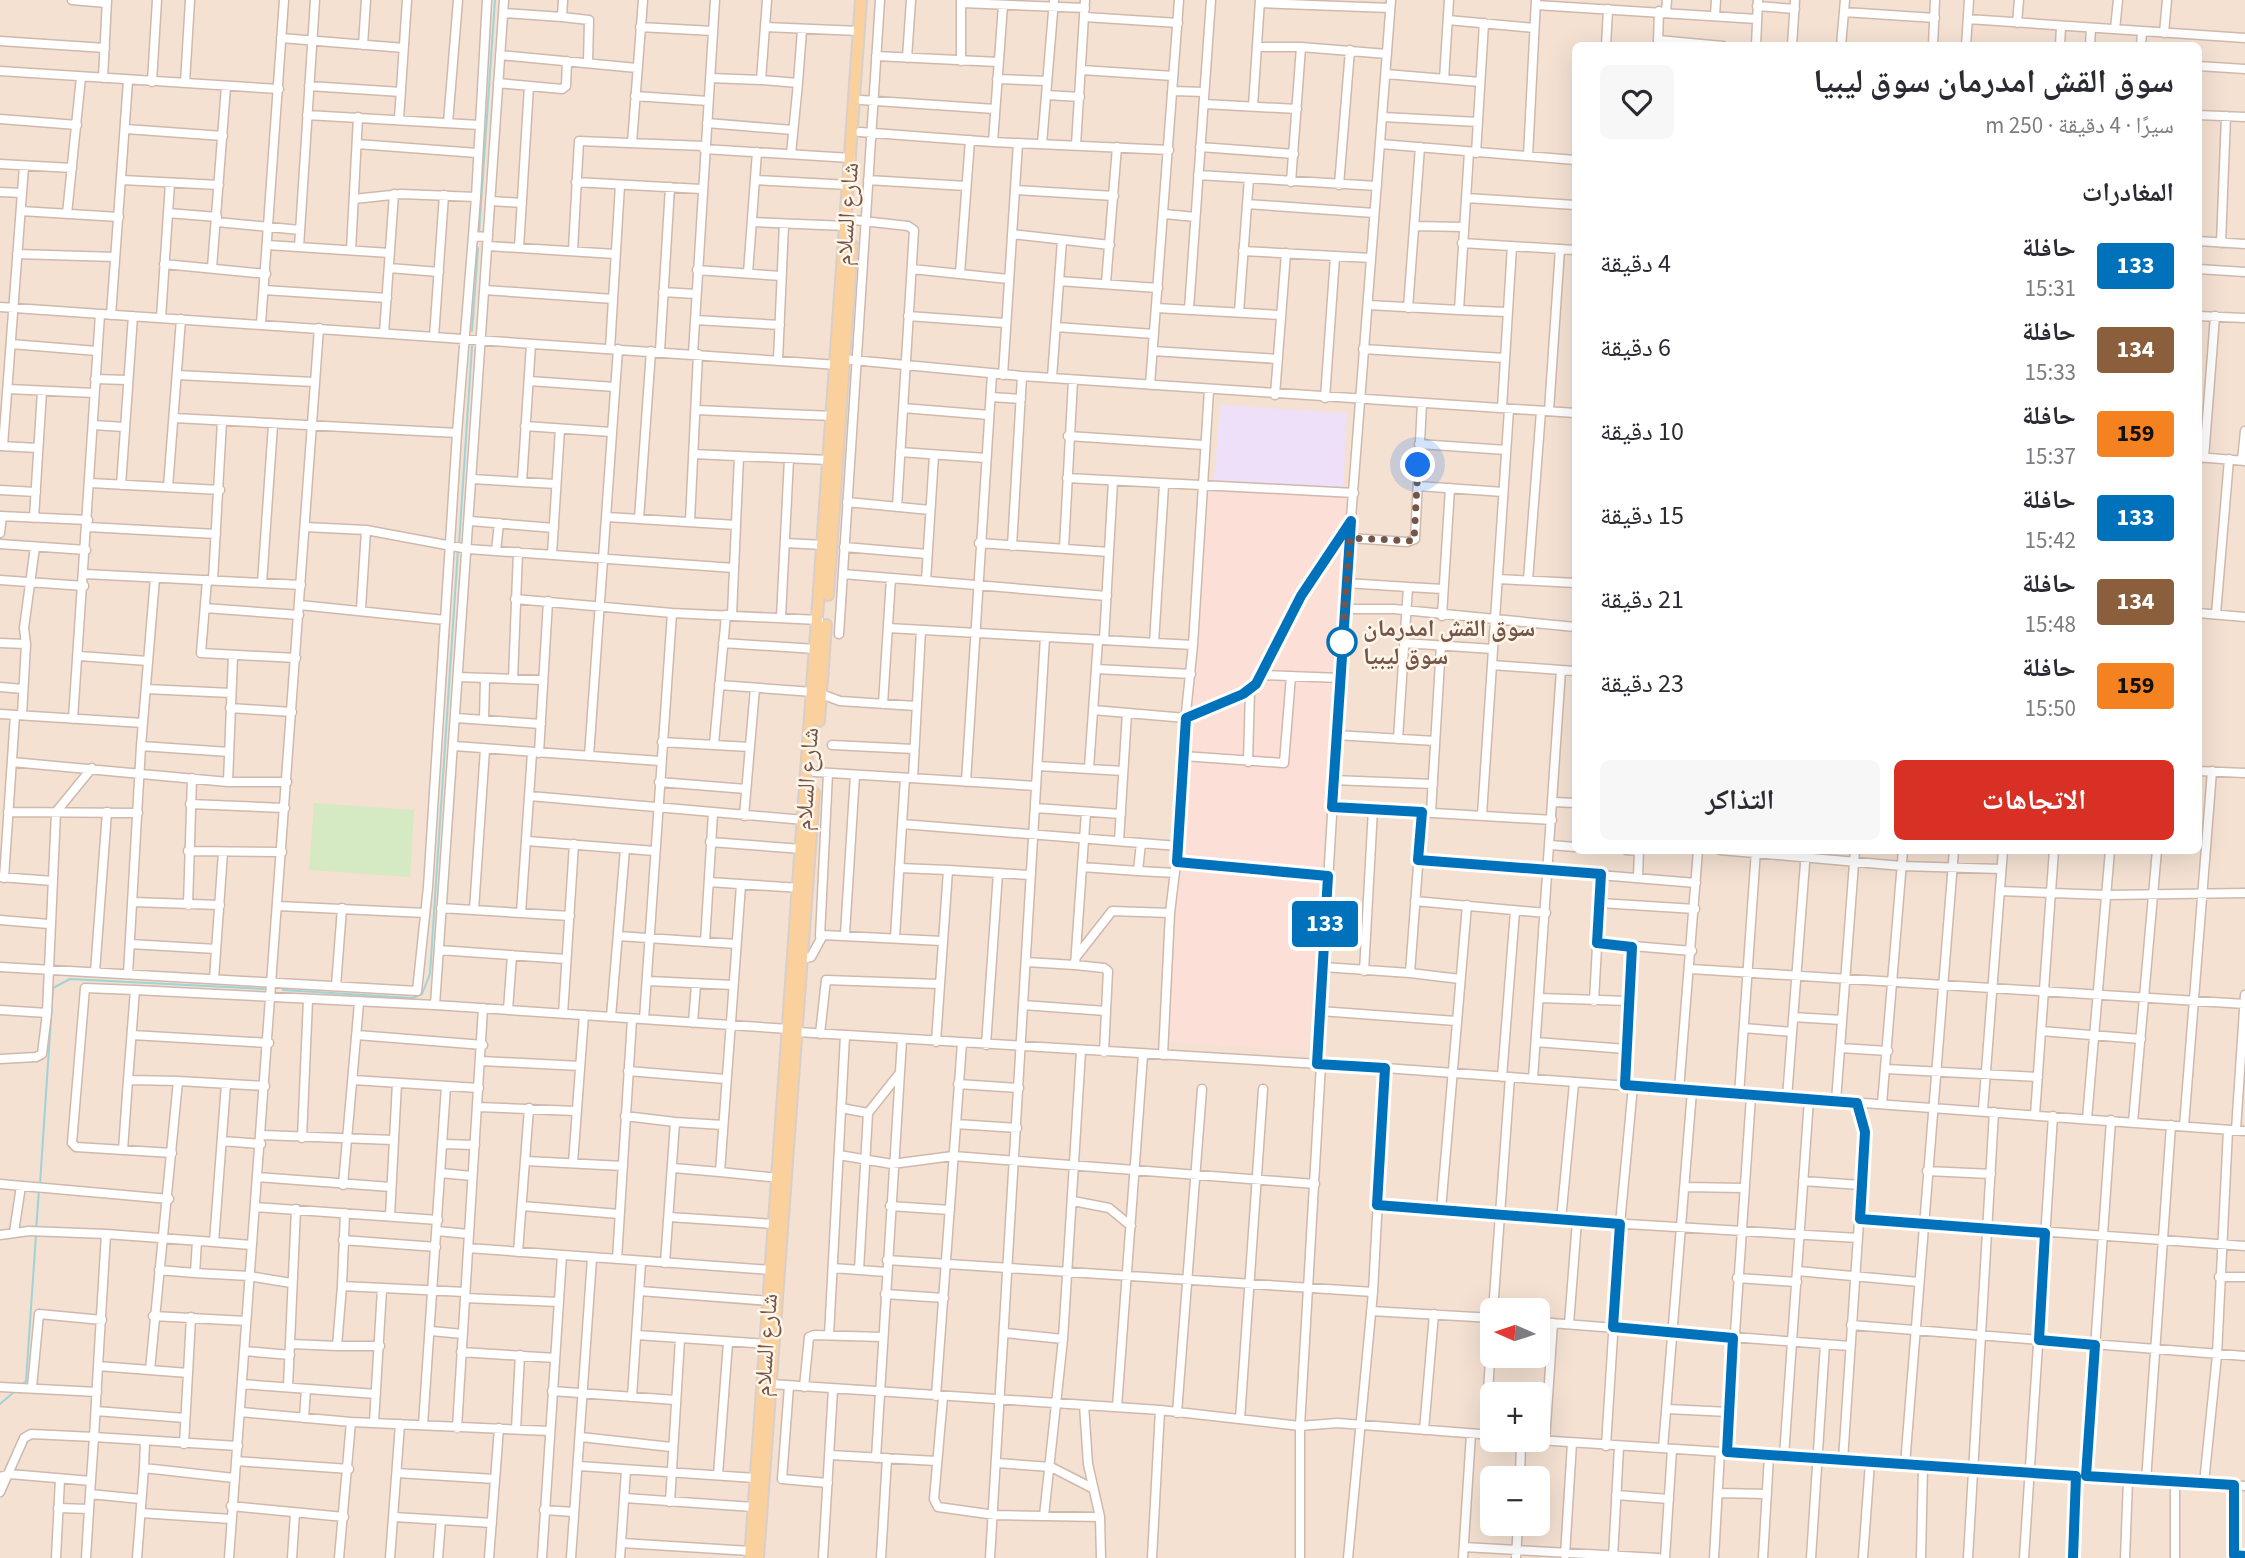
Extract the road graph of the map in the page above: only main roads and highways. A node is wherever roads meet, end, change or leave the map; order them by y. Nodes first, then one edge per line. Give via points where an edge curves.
1 (862, 0) edge
2 (868, 0) edge
3 (850, 223) junction
4 (841, 362) junction
5 (817, 693) junction
6 (793, 1030) junction
7 (753, 1556) edge

1 - 3 main road, شارع السلام
2 - 3 main road, شارع السلام via 861,100 866,132
3 - 4 main road, شارع السلام
4 - 5 main road, شارع السلام
4 - 5 main road, شارع السلام via 829,460
5 - 6 main road, شارع السلام via 804,820
5 - 6 main road, شارع السلام via 802,959
6 - 7 main road, شارع السلام via 771,1384
6 - 7 main road, شارع السلام via 774,1224

